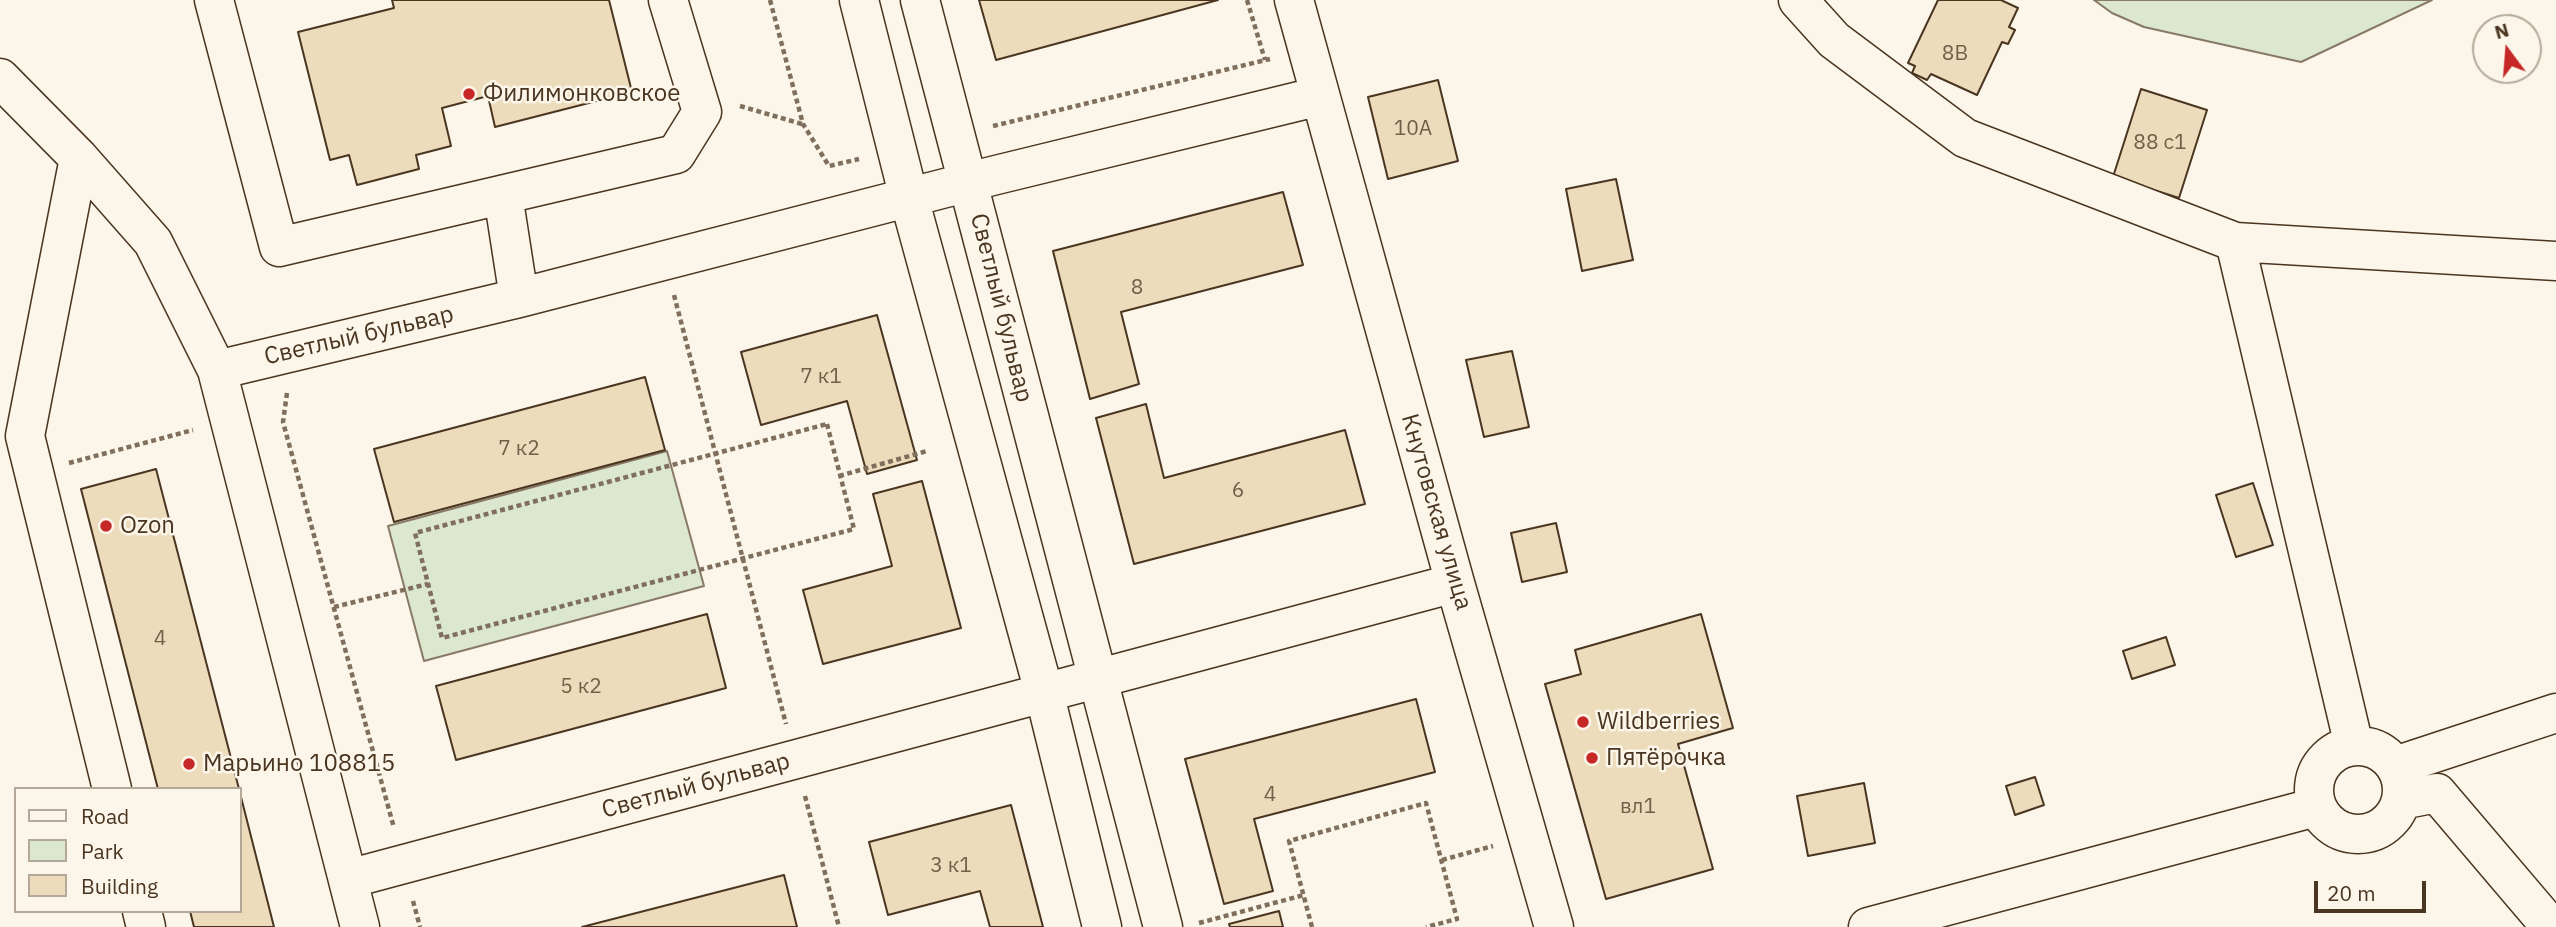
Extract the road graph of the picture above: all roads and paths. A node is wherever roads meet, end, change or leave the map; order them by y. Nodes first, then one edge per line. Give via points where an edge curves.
1 (214, 0) edge
2 (668, 0) edge
3 (770, 0) edge
4 (859, 0) edge
5 (920, 0) edge
6 (1247, 0) edge
7 (1294, 0) edge
8 (1798, 0) edge
9 (1307, 49) junction
10 (1265, 60) junction
11 (0, 78) edge
12 (1320, 96) junction
13 (702, 113) junction
14 (803, 124) junction
15 (957, 135) junction
16 (897, 150) junction
17 (79, 158) junction
18 (969, 182) junction
19 (503, 195) junction
20 (909, 198) junction
21 (2235, 242) junction
22 (665, 261) junction
23 (2556, 261) edge
24 (519, 298) junction
25 (293, 352) junction
26 (217, 370) junction
27 (229, 420) junction
28 (283, 422) junction
29 (928, 451) dead end
30 (716, 454) junction
31 (34, 472) junction
32 (839, 475) junction
33 (743, 560) junction
34 (1455, 583) junction
35 (428, 584) junction
36 (334, 607) junction
37 (1096, 678) junction
38 (1044, 692) junction
39 (2556, 713) edge
40 (2354, 746) junction
41 (795, 759) junction
42 (2398, 783) junction
43 (112, 787) edge
44 (2316, 807) junction
45 (1487, 848) dead end
46 (1442, 860) junction
47 (404, 864) junction
48 (348, 879) junction
49 (1304, 895) junction
50 (1202, 922) dead end
51 (360, 927) edge
52 (420, 927) edge
53 (839, 927) edge
54 (1102, 927) edge
55 (1163, 927) edge
56 (1312, 927) edge
57 (1426, 927) edge
58 (1553, 927) edge
59 (1868, 927) edge
60 (2551, 927) edge

1 - 19 street via 279,247
2 - 13 street
3 - 14 path
4 - 16 street
5 - 15 street, Светлый бульвар
6 - 10 path
7 - 9 street, Кнутовская улица
8 - 21 street via 1835,40 1965,138
9 - 10 path
9 - 12 street, Кнутовская улица
10 - 15 path
11 - 17 street
12 - 18 street, Светлый бульвар
12 - 34 street, Кнутовская улица
13 - 14 path via 739,106
13 - 19 street via 676,154
14 - 16 path via 829,166
15 - 18 street, Светлый бульвар
16 - 20 street
17 - 26 street via 153,242
17 - 31 street via 25,436
18 - 20 street, Светлый бульвар
18 - 37 street, Светлый бульвар
19 - 24 street
20 - 22 street, Светлый бульвар
20 - 38 street
21 - 23 street
21 - 40 street
22 - 24 street, Светлый бульвар
22 - 30 path
24 - 25 street, Светлый бульвар
25 - 26 street, Светлый бульвар
25 - 28 path
26 - 27 street
27 - 28 path
27 - 31 path
27 - 48 street
28 - 36 path
29 - 32 path
30 - 32 path via 827,424
30 - 33 path
30 - 35 path via 415,533
31 - 43 street
32 - 33 path via 854,530
33 - 35 path via 442,638
33 - 41 path
34 - 37 street, Светлый бульвар
34 - 58 street, Кнутовская улица
35 - 36 path
36 - 47 path
37 - 38 street, Светлый бульвар
37 - 55 street, Светлый бульвар
38 - 41 street, Светлый бульвар
38 - 54 street
39 - 42 street
40 - 42 street via 2384,755
40 - 44 street via 2338,750 2316,774
41 - 47 street, Светлый бульвар
41 - 53 path
42 - 44 street via 2395,814 2370,834 2337,830
42 - 60 street via 2437,793
44 - 59 street
45 - 46 path
46 - 49 path via 1426,803 1289,841
46 - 57 path via 1457,919
47 - 48 street, Светлый бульвар
47 - 52 path
48 - 51 street
49 - 50 path
49 - 56 path

